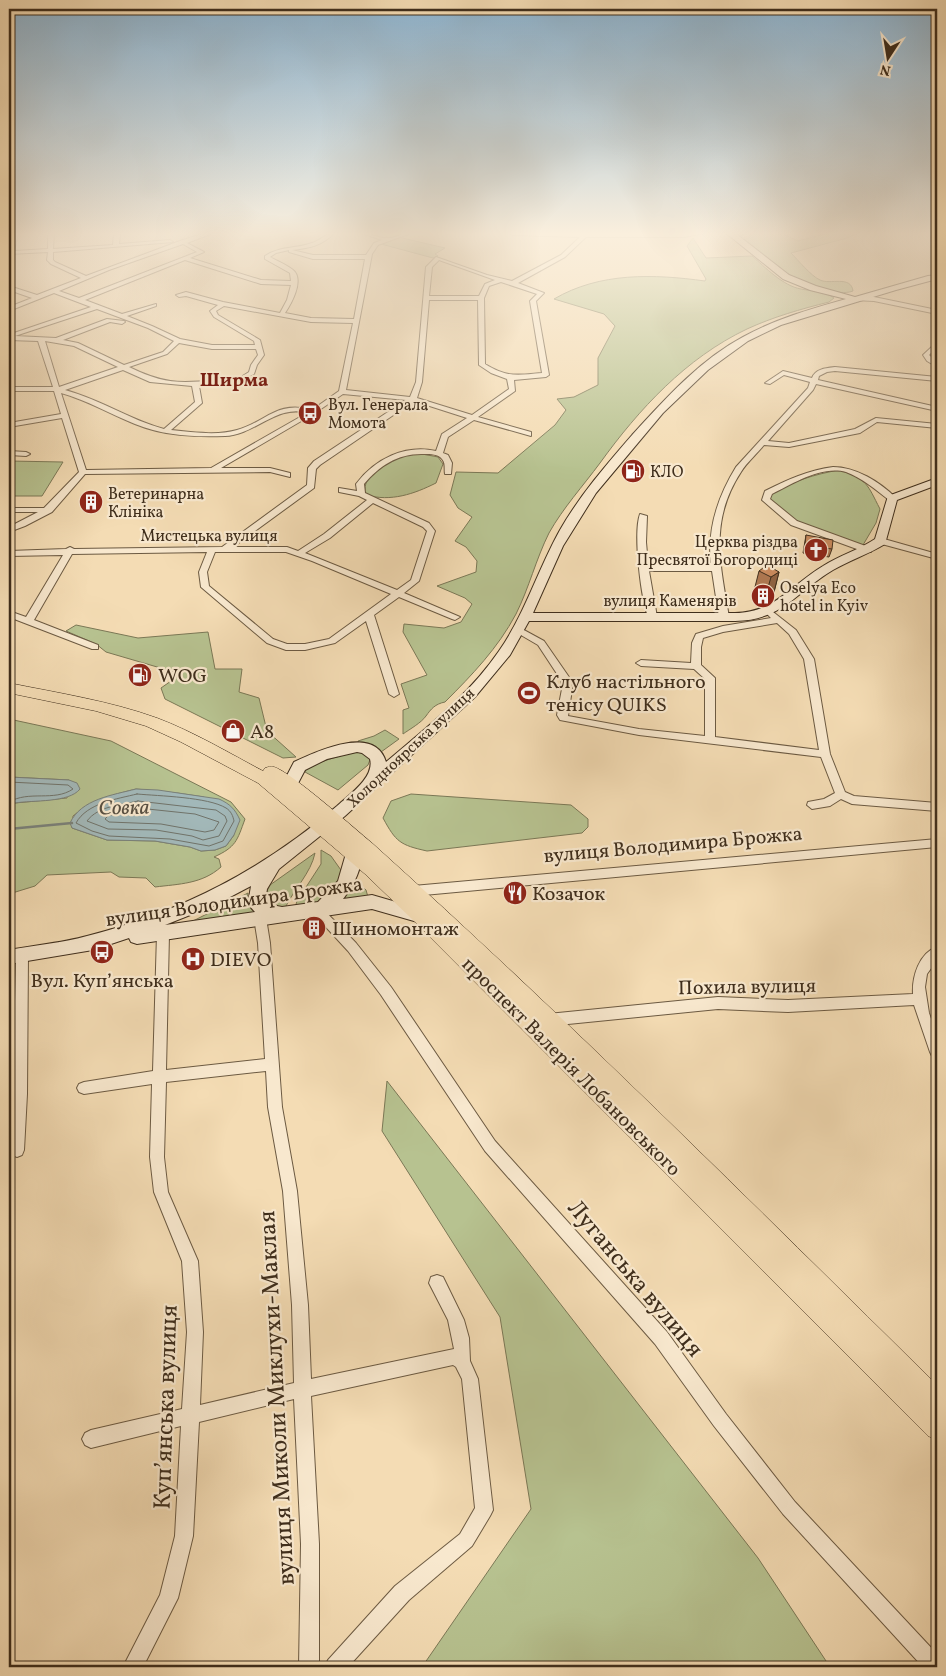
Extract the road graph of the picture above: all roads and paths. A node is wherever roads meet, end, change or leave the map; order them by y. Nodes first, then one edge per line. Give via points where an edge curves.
1 (85, 311) edge
2 (107, 311) edge
3 (136, 311) edge
4 (214, 311) edge
5 (261, 311) edge
6 (284, 311) edge
7 (359, 311) edge
8 (426, 311) edge
9 (481, 311) edge
10 (535, 311) edge
11 (818, 311) edge
12 (281, 315) junction
13 (120, 317) junction
14 (133, 321) junction
15 (357, 321) junction
16 (9, 337) edge
17 (41, 340) junction
18 (55, 340) junction
19 (178, 341) junction
20 (937, 344) edge
21 (257, 347) junction
22 (937, 365) edge
23 (122, 366) junction
24 (244, 377) dead end
25 (510, 378) junction
26 (937, 379) edge
27 (814, 381) junction
28 (214, 382) dead end
29 (768, 383) dead end
30 (195, 384) junction
31 (9, 389) edge
32 (57, 389) junction
33 (342, 392) junction
34 (414, 399) junction
35 (937, 409) edge
36 (312, 412) junction
37 (64, 416) junction
38 (475, 417) junction
39 (937, 426) edge
40 (10, 428) edge
41 (166, 432) junction
42 (528, 434) dead end
43 (763, 443) junction
44 (9, 453) edge
45 (26, 454) dead end
46 (438, 454) junction
47 (214, 469) junction
48 (83, 472) junction
49 (448, 472) dead end
50 (287, 475) dead end
51 (937, 481) edge
52 (342, 490) dead end
53 (361, 494) junction
54 (892, 498) junction
55 (372, 500) junction
56 (9, 510) edge
57 (49, 510) junction
58 (643, 516) dead end
59 (9, 530) edge
60 (881, 541) junction
61 (224, 548) junction
62 (212, 549) junction
63 (70, 550) junction
64 (868, 550) junction
65 (9, 552) edge
66 (300, 553) junction
67 (937, 557) edge
68 (643, 568) junction
69 (717, 568) junction
70 (398, 594) junction
71 (9, 614) edge
72 (369, 615) junction
73 (773, 616) junction
74 (455, 617) dead end
75 (652, 617) junction
76 (724, 617) junction
77 (28, 622) junction
78 (522, 624) junction
79 (94, 647) dead end
80 (641, 663) dead end
81 (696, 666) junction
82 (9, 679) edge
83 (9, 688) edge
84 (394, 694) dead end
85 (710, 741) junction
86 (825, 754) junction
87 (290, 785) junction
88 (369, 786) junction
89 (841, 794) junction
90 (812, 805) dead end
91 (937, 807) edge
92 (326, 823) junction
93 (937, 842) edge
94 (353, 854) junction
95 (280, 860) junction
96 (413, 891) junction
97 (320, 908) junction
98 (284, 914) junction
99 (420, 916) junction
100 (260, 918) junction
101 (163, 934) junction
102 (83, 945) junction
103 (937, 952) edge
104 (15, 956) edge
105 (918, 998) junction
106 (548, 1020) junction
107 (937, 1052) edge
108 (272, 1064) junction
109 (158, 1077) junction
110 (84, 1088) dead end
111 (15, 1095) edge
112 (17, 1150) dead end
113 (437, 1283) dead end
114 (462, 1361) junction
115 (303, 1389) junction
116 (937, 1403) edge
117 (190, 1416) junction
118 (937, 1428) edge
119 (91, 1439) dead end
120 (133, 1667) edge
121 (309, 1667) edge
122 (335, 1667) edge
123 (936, 1667) edge

1 - 16 street
2 - 13 street
3 - 13 street
4 - 21 street via 254,337
5 - 12 street
6 - 12 street
7 - 15 street
8 - 34 street via 419,382
9 - 25 street via 482,365
10 - 25 street via 546,375
11 - 78 main road, Холодноярська вулиця via 781,324 730,348 664,405 608,469 572,520 553,552
12 - 15 street via 311,320
13 - 14 street
14 - 18 street via 109,320
14 - 19 street
15 - 33 street
16 - 17 street
17 - 18 street
17 - 32 street
18 - 23 street via 86,347
19 - 21 street via 212,347
19 - 23 street via 164,353
20 - 22 street via 926,354
21 - 24 street via 260,358 252,373
23 - 30 street via 159,382
23 - 32 street
25 - 38 street via 513,390
26 - 27 street via 835,369 820,372
27 - 29 street via 785,373
27 - 35 street
27 - 43 street via 811,389
28 - 30 street
30 - 41 street via 199,403
31 - 32 street
32 - 37 street
32 - 41 street
33 - 34 street
33 - 36 street
34 - 38 street
34 - 61 street via 317,463 312,468 311,486
36 - 41 street via 302,407 272,413 243,430 229,434
36 - 47 street
37 - 40 street
37 - 48 street
38 - 42 street
38 - 46 street via 445,436
39 - 43 street via 876,420 857,431 799,443 783,446
43 - 69 street via 739,469 720,512 714,543
44 - 45 street
46 - 49 street via 449,462
46 - 53 street via 414,451 394,456 367,475 360,484
47 - 48 street
47 - 50 street via 270,470
48 - 57 street
51 - 54 main road
52 - 53 street
53 - 55 street
54 - 60 main road
54 - 64 street via 860,476 840,469 790,481 768,493 766,500 794,523
55 - 66 street
55 - 70 street via 426,525 431,531 415,581
56 - 57 street
57 - 59 street via 37,519
58 - 68 street
60 - 64 main road, вулиця Каменярів
60 - 67 street
61 - 62 street, Мистецька вулиця
61 - 66 street, Мистецька вулиця
62 - 63 street, Мистецька вулиця
62 - 72 street via 203,570 202,582 270,641 286,647 332,641
63 - 65 street, Мистецька вулиця
63 - 77 street
64 - 73 main road, вулиця Каменярів via 823,570
66 - 70 street, Мистецька вулиця
68 - 69 street
68 - 75 street
69 - 76 street
70 - 72 street
70 - 74 street, Мистецька вулиця
71 - 77 street
72 - 84 street
73 - 76 main road, вулиця Каменярів
73 - 81 street via 734,628 702,633 696,644
73 - 86 street via 793,632 809,659
75 - 76 main road, вулиця Каменярів
75 - 78 main road, вулиця Каменярів
77 - 79 street
78 - 85 street via 541,643 563,675 567,689 562,711 564,718
78 - 88 main road, Холодноярська вулиця via 493,668 453,711
80 - 81 street
81 - 85 street via 710,678
82 - 87 main road, проспект Валерія Лобановського via 80,691 150,712 232,749
83 - 92 main road, проспект Валерія Лобановського via 97,706 152,722 264,779
85 - 86 street
86 - 89 street
87 - 88 main road via 299,766 323,756 365,748 377,756 379,763
87 - 92 main road, проспект Валерія Лобановського
88 - 92 main road, Холодноярська вулиця
89 - 90 street via 826,803
89 - 91 street via 852,800
92 - 94 main road, проспект Валерія Лобановського
92 - 95 main road, вулиця Володимира Брожка
92 - 96 main road, проспект Валерія Лобановського
93 - 96 street, вулиця Володимира Брожка
94 - 97 main road via 347,883 340,893
94 - 99 main road, проспект Валерія Лобановського
95 - 98 main road via 259,884 256,894 257,904 267,911
95 - 102 main road, вулиця Володимира Брожка via 224,893 156,924
96 - 106 main road, проспект Валерія Лобановського
97 - 98 main road, вулиця Володимира Брожка
97 - 99 main road, вулиця Володимира Брожка via 372,902
97 - 123 street, Луганська вулиця via 386,991 490,1146 661,1338 720,1420 790,1508
98 - 100 main road, вулиця Володимира Брожка
99 - 118 main road, проспект Валерія Лобановського
100 - 101 main road, вулиця Володимира Брожка
100 - 108 street, вулиця Миколи Миклухи-Маклая
101 - 102 main road, вулиця Володимира Брожка
101 - 109 street, Купʼянська вулиця
102 - 104 main road, вулиця Володимира Брожка
103 - 105 street via 928,959 920,978
104 - 111 street
105 - 106 street, Похила вулиця via 788,1006 718,1003
105 - 107 street
106 - 116 main road, проспект Валерія Лобановського
108 - 109 street
108 - 115 street, вулиця Миколи Миклухи-Маклая via 275,1107 294,1232
109 - 110 street
109 - 117 street, Купʼянська вулиця via 157,1157 161,1192 190,1260 195,1332
111 - 112 street
113 - 114 street via 455,1316 462,1340
114 - 115 street via 454,1357
114 - 122 street via 470,1379 484,1510 466,1540 402,1592
115 - 117 street
115 - 121 street, вулиця Миколи Миклухи-Маклая via 310,1544
117 - 119 street
117 - 120 street, Купʼянська вулиця via 184,1536 169,1598

